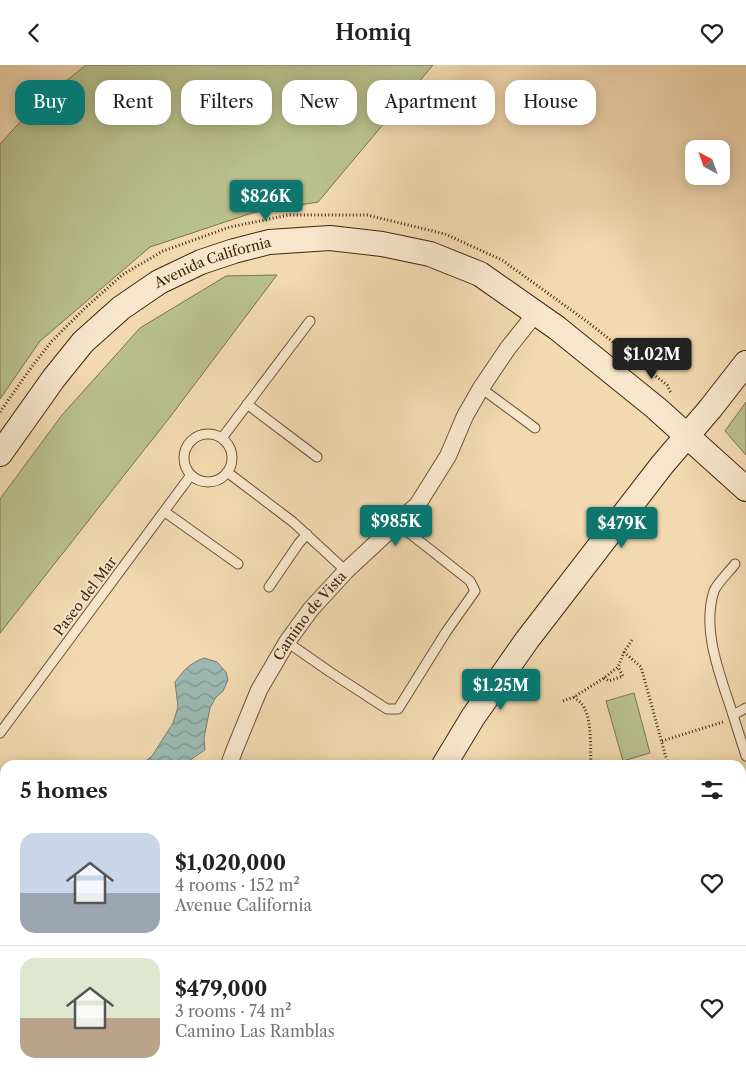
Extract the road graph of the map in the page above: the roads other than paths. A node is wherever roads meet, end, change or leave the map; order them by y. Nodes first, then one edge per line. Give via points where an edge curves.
1 (536, 313) junction
2 (310, 321) dead end
3 (746, 363) edge
4 (481, 388) junction
5 (247, 404) junction
6 (535, 428) dead end
7 (687, 436) junction
8 (222, 438) junction
9 (0, 454) edge
10 (317, 457) dead end
11 (227, 472) junction
12 (192, 475) junction
13 (746, 489) edge
14 (165, 511) junction
15 (398, 523) junction
16 (307, 535) junction
17 (735, 564) dead end
18 (238, 565) dead end
19 (346, 571) junction
20 (269, 587) dead end
21 (287, 642) junction
22 (746, 708) edge
23 (733, 715) junction
24 (0, 733) edge
25 (746, 756) edge
26 (230, 760) edge
27 (447, 760) edge

1 - 4 street, Camino de Vista
1 - 7 street, Avenida California
1 - 9 street, Avenida California via 480,274 430,254 382,244 330,238 269,242 234,251 159,282 121,308 83,342
2 - 5 lane
3 - 7 street
4 - 6 lane
4 - 15 street, Camino de Vista via 448,456 418,504
5 - 8 lane
5 - 10 lane
7 - 13 street, Avenida California
7 - 27 street via 527,640
8 - 11 lane via 232,454
8 - 12 lane via 204,434 189,443 184,460
11 - 12 lane via 221,478 206,482
11 - 16 lane
12 - 14 lane, Paseo del Mar
14 - 18 lane
14 - 24 lane, Paseo del Mar
15 - 19 street, Camino de Vista
15 - 21 lane via 470,581 475,591 398,709 387,709
16 - 19 lane
16 - 20 lane
17 - 23 lane via 714,589 710,616 713,651
19 - 21 street, Camino de Vista via 311,609
21 - 26 street, Camino de Vista via 260,690
22 - 23 lane
23 - 25 lane

